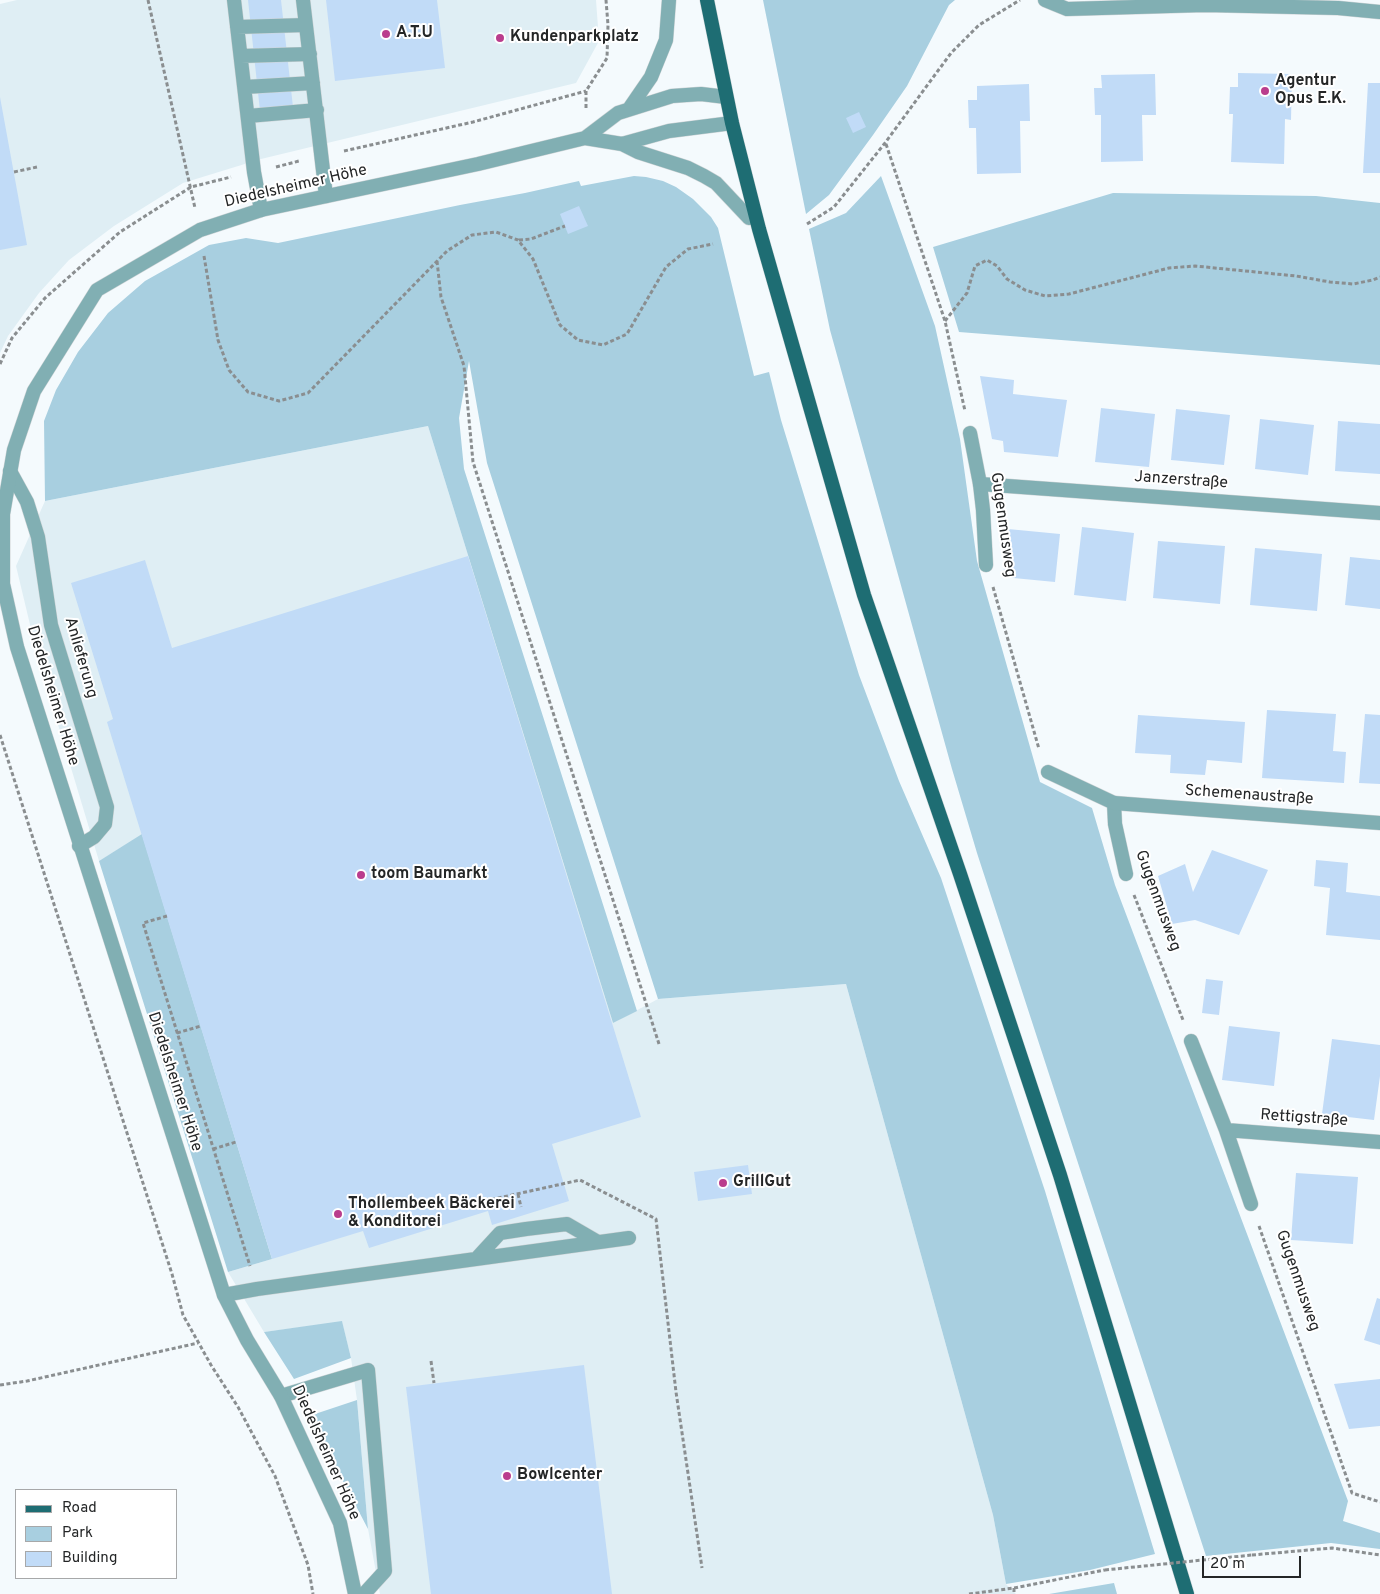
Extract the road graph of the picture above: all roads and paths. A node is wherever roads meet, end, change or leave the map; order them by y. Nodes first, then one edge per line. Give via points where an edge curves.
1 (148, 0) edge
2 (234, 0) edge
3 (303, 0) edge
4 (606, 0) edge
5 (670, 0) edge
6 (707, 0) edge
7 (1020, 0) edge
8 (1045, 0) edge
9 (1337, 4) edge
10 (1380, 12) edge
11 (306, 25) junction
12 (237, 27) junction
13 (310, 54) junction
14 (241, 56) junction
15 (313, 82) junction
16 (244, 87) junction
17 (726, 97) junction
18 (629, 109) junction
19 (317, 110) junction
20 (248, 116) junction
21 (732, 123) junction
22 (585, 138) junction
23 (886, 143) junction
24 (622, 144) junction
25 (322, 156) junction
26 (37, 167) dead end
27 (14, 172) dead end
28 (254, 172) junction
29 (326, 196) junction
30 (260, 210) junction
31 (749, 218) joint
32 (807, 224) dead end
33 (565, 226) dead end
34 (759, 229) junction
35 (200, 230) junction
36 (518, 240) junction
37 (714, 244) dead end
38 (437, 261) junction
39 (1380, 277) edge
40 (945, 321) junction
41 (970, 432) joint
42 (10, 471) junction
43 (980, 484) junction
44 (1380, 513) edge
45 (986, 565) joint
46 (0, 735) edge
47 (1048, 772) joint
48 (1114, 803) junction
49 (1380, 823) edge
50 (80, 846) junction
51 (1126, 874) joint
52 (167, 916) dead end
53 (201, 1026) dead end
54 (177, 1033) junction
55 (1191, 1042) joint
56 (659, 1044) dead end
57 (1226, 1130) junction
58 (236, 1142) dead end
59 (1380, 1142) edge
60 (213, 1149) junction
61 (485, 1201) dead end
62 (1251, 1204) joint
63 (629, 1238) dead end
64 (598, 1242) junction
65 (477, 1258) junction
66 (257, 1289) junction
67 (224, 1295) junction
68 (198, 1343) junction
69 (431, 1361) dead end
70 (434, 1383) dead end
71 (0, 1385) edge
72 (281, 1396) junction
73 (1380, 1502) edge
74 (1380, 1555) edge
75 (702, 1568) dead end
76 (1014, 1588) junction
77 (314, 1594) edge
78 (355, 1594) edge
79 (364, 1594) edge
80 (969, 1594) edge
81 (1014, 1594) edge
82 (1187, 1594) edge

1 - 28 path via 190,187
2 - 12 street
3 - 11 street
4 - 25 path via 607,58 586,91 473,122
5 - 18 street via 666,40 651,77
6 - 17 main road
7 - 23 path via 979,26 951,53
8 - 9 street via 1067,9
9 - 10 street
11 - 12 street
11 - 13 street
12 - 14 street
13 - 14 street
13 - 15 street
14 - 16 street
15 - 16 street
15 - 19 street
16 - 20 street
17 - 18 street via 701,94 672,96
17 - 21 main road
18 - 22 street via 618,113
19 - 20 street
19 - 25 street
20 - 28 street
21 - 24 street via 669,132
21 - 34 main road
22 - 24 street
22 - 29 street, Diedelsheimer Höhe
23 - 32 path via 834,207
23 - 40 path
24 - 31 street via 704,176 716,183
25 - 28 path
25 - 29 street
26 - 27 path
28 - 30 street
29 - 30 street, Diedelsheimer Höhe
30 - 35 street, Diedelsheimer Höhe
31 - 34 main road
33 - 36 path via 531,239
34 - 82 main road via 864,596 1060,1175
35 - 38 path via 218,340 229,370 248,392 279,401 308,393
35 - 42 street, Diedelsheimer Höhe via 97,290 34,390
36 - 37 path via 533,259 560,325 578,340 603,345 628,334 666,267 688,249
36 - 38 path via 496,232 472,235
38 - 56 path via 440,297 464,366 473,462
39 - 40 path via 1353,284 1195,266 1168,268 1069,294 1045,296 1025,290 1007,279 998,266 988,260 975,266 966,293
40 - 41 path
41 - 43 street, Gugenmusweg
42 - 50 street, Diedelsheimer Höhe via 3,514 3,584 17,647
42 - 50 street, Anlieferung via 27,502 38,536 50,625 107,807 105,824
43 - 44 street, Janzerstraße
43 - 45 street, Gugenmusweg
45 - 47 path, Gugenmusweg via 1042,761
46 - 68 path via 183,1315
47 - 48 street
48 - 49 street, Schemenaustraße
48 - 51 street, Gugenmusweg via 1114,824
50 - 67 street, Diedelsheimer Höhe
51 - 55 path, Gugenmusweg
52 - 54 path via 143,923
53 - 54 path
54 - 60 path
55 - 57 street
57 - 59 street, Rettigstraße
57 - 62 street
58 - 60 path
60 - 66 path
61 - 75 path via 580,1180 656,1219 676,1392
62 - 73 path, Gugenmusweg via 1352,1492
63 - 64 street
64 - 65 street
64 - 65 street via 567,1224 534,1228 500,1233
65 - 66 street
66 - 67 street
67 - 72 street, Diedelsheimer Höhe
68 - 71 path
68 - 77 path via 238,1407 275,1476 308,1565
69 - 70 path
72 - 78 street, Diedelsheimer Höhe via 340,1523
72 - 79 street via 368,1370 385,1571
74 - 76 path, bridge via 1332,1548 1252,1555 1105,1570
76 - 80 path
76 - 81 path

